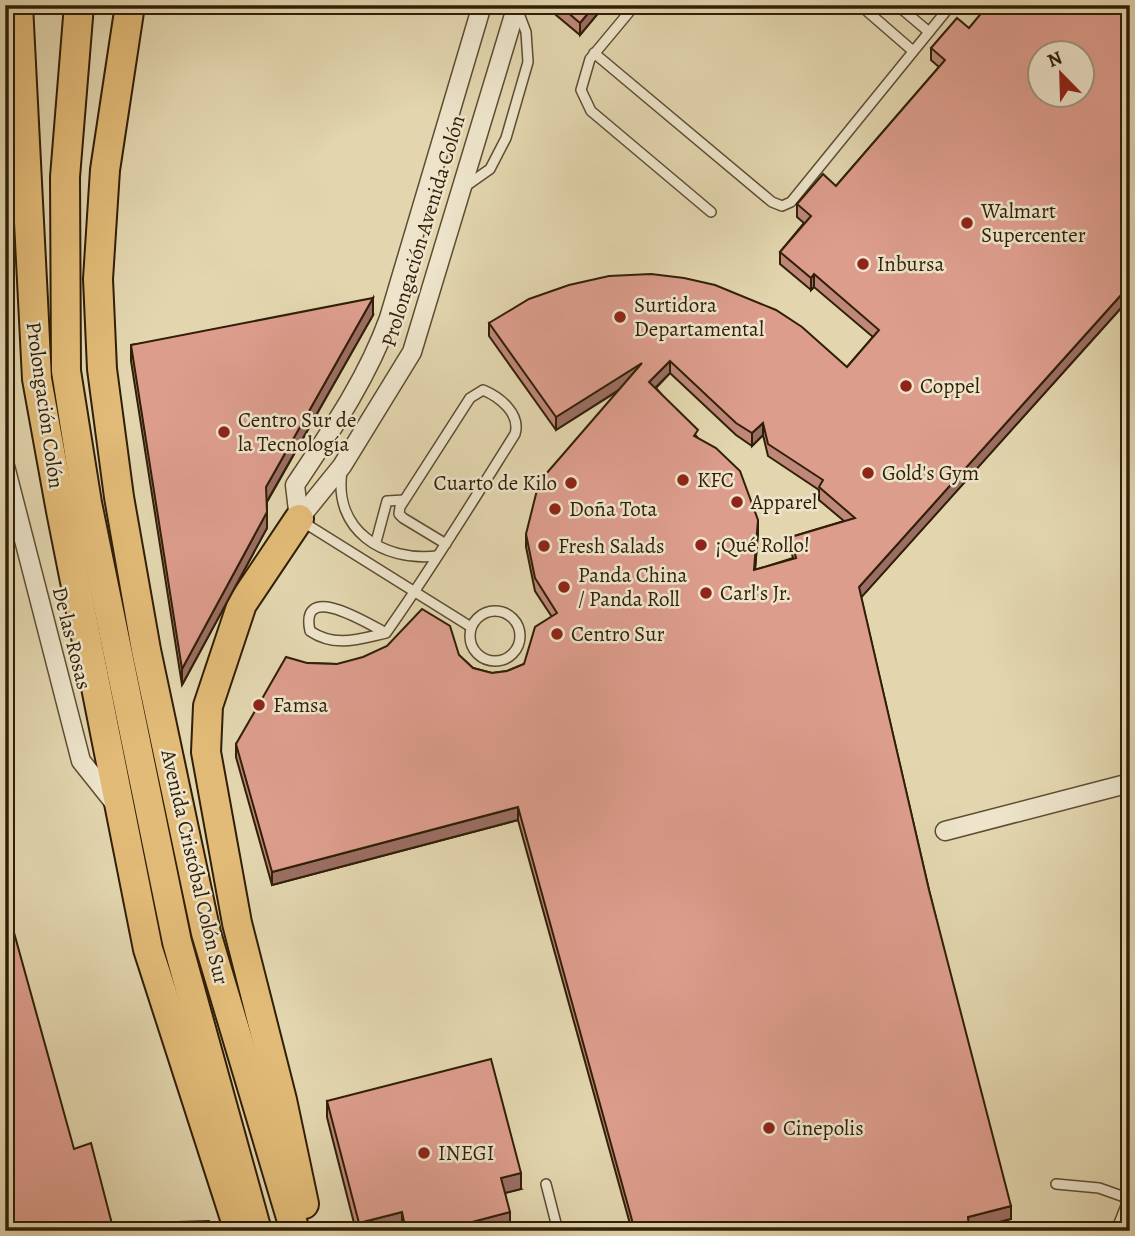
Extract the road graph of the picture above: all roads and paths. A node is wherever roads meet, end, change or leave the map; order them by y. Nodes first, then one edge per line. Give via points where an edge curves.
1 (18, 5) edge
2 (79, 5) edge
3 (130, 5) edge
4 (482, 5) edge
5 (635, 5) edge
6 (860, 5) edge
7 (897, 5) edge
8 (951, 5) edge
9 (517, 6) edge
10 (929, 32) junction
11 (912, 51) junction
12 (594, 53) junction
13 (459, 191) junction
14 (711, 212) dead end
15 (5, 466) edge
16 (342, 466) junction
17 (404, 500) junction
18 (299, 519) junction
19 (376, 542) junction
20 (446, 544) junction
21 (438, 556) junction
22 (415, 592) junction
23 (471, 627) junction
24 (386, 632) junction
25 (1130, 783) edge
26 (120, 810) junction
27 (945, 831) dead end
28 (546, 1184) dead end
29 (1056, 1184) dead end
30 (1129, 1198) edge
31 (239, 1231) edge
32 (257, 1231) edge
33 (295, 1231) edge
34 (308, 1231) edge
35 (558, 1231) edge
36 (1116, 1231) edge

1 - 26 main road, Prolongación Colón via 37,379
2 - 32 main road via 65,177 66,371 87,503 177,942
3 - 33 main road, Avenida Cristóbal Colón Sur via 105,170 98,279 102,369 119,496 146,650 206,933
4 - 18 street, Prolongación Avenida Colón via 375,357 295,485
5 - 12 lane
6 - 11 lane
7 - 10 lane
8 - 10 lane
9 - 13 street, Prolongación Avenida Colón
9 - 13 lane via 526,32 528,62 506,138 490,169
10 - 11 lane
11 - 12 lane via 791,202 782,206
12 - 14 lane via 581,90 591,111
13 - 16 street, Prolongación Avenida Colón via 412,352
15 - 26 street, De las Rosas via 81,761
16 - 18 street, Prolongación Avenida Colón
16 - 19 lane via 339,491 343,511 351,526
17 - 19 lane via 387,501
17 - 20 lane via 399,514
17 - 20 lane via 470,398 483,390 496,395 513,415 515,434
18 - 22 lane
18 - 34 main road via 242,604 208,706 206,752 237,923 282,1100
19 - 21 lane via 395,554
20 - 21 lane
21 - 22 lane
22 - 23 lane
22 - 24 lane
23 - 23 lane via 478,616 504,612 520,632 518,645 499,661 486,659 475,652
24 - 24 lane via 347,642 323,640 310,631 308,622 313,611 333,606
25 - 27 street
26 - 31 main road via 148,950
28 - 35 lane
29 - 30 lane via 1099,1188
30 - 36 lane

